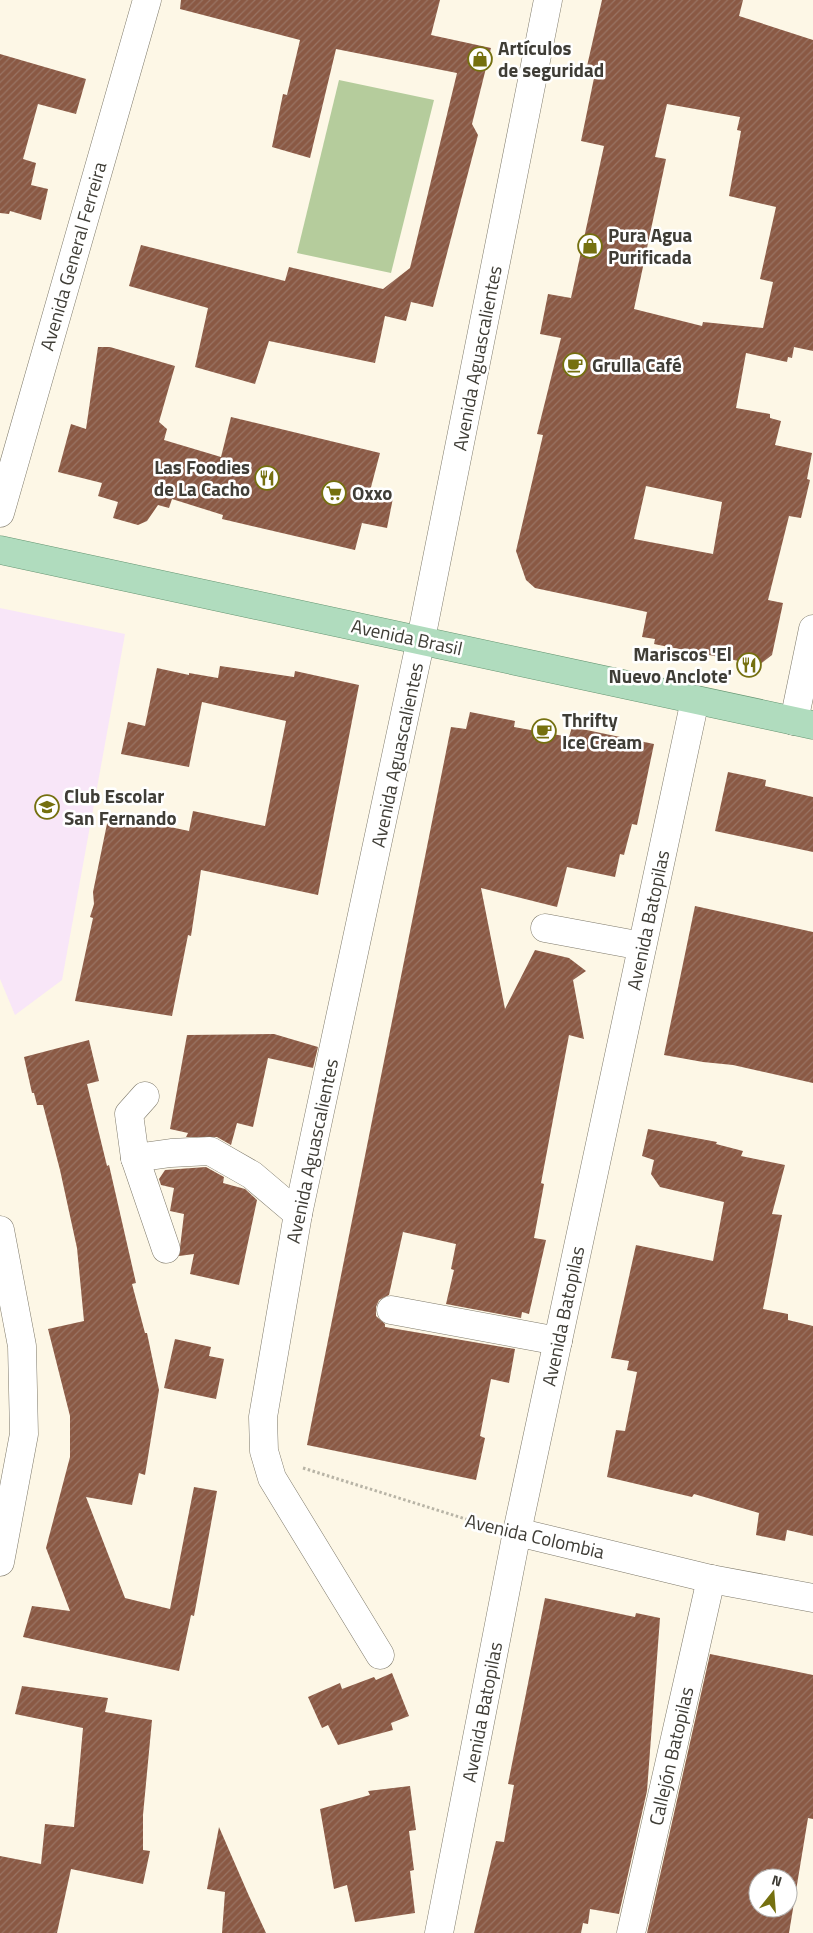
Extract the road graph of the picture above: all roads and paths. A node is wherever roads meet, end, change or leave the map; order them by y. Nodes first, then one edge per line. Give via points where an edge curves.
1 (147, 0) edge
2 (548, 0) edge
3 (0, 513) edge
4 (0, 550) edge
5 (813, 629) edge
6 (422, 639) junction
7 (695, 700) junction
8 (804, 723) edge
9 (545, 928) dead end
10 (642, 946) junction
11 (145, 1096) dead end
12 (135, 1158) junction
13 (298, 1214) junction
14 (0, 1230) edge
15 (166, 1249) dead end
16 (391, 1310) dead end
17 (558, 1341) junction
18 (264, 1451) junction
19 (517, 1532) junction
20 (0, 1562) edge
21 (711, 1579) junction
22 (813, 1598) edge
23 (380, 1654) dead end
24 (439, 1933) edge
25 (631, 1933) edge

1 - 3 street, Avenida General Ferreira
2 - 6 street, Avenida Aguascalientes
4 - 6 main road, Avenida Brasil
5 - 8 street
6 - 7 main road, Avenida Brasil
6 - 13 street, Avenida Aguascalientes
7 - 8 main road, Avenida Brasil
7 - 10 street, Avenida Batopilas
9 - 10 street
10 - 17 street, Avenida Batopilas
11 - 12 street via 130,1114
12 - 13 street via 210,1151 252,1175
12 - 15 street
13 - 18 street, Avenida Aguascalientes via 263,1417
14 - 20 street via 22,1346 24,1434
16 - 17 street
17 - 19 street, Avenida Batopilas
18 - 19 path, Avenida Colombia via 297,1465 477,1524
18 - 23 street, Avenida Aguascalientes via 272,1478
19 - 21 street, Avenida Colombia
19 - 24 street, Avenida Batopilas
21 - 22 street, Avenida Colombia
21 - 25 street, Callejón Batopilas

